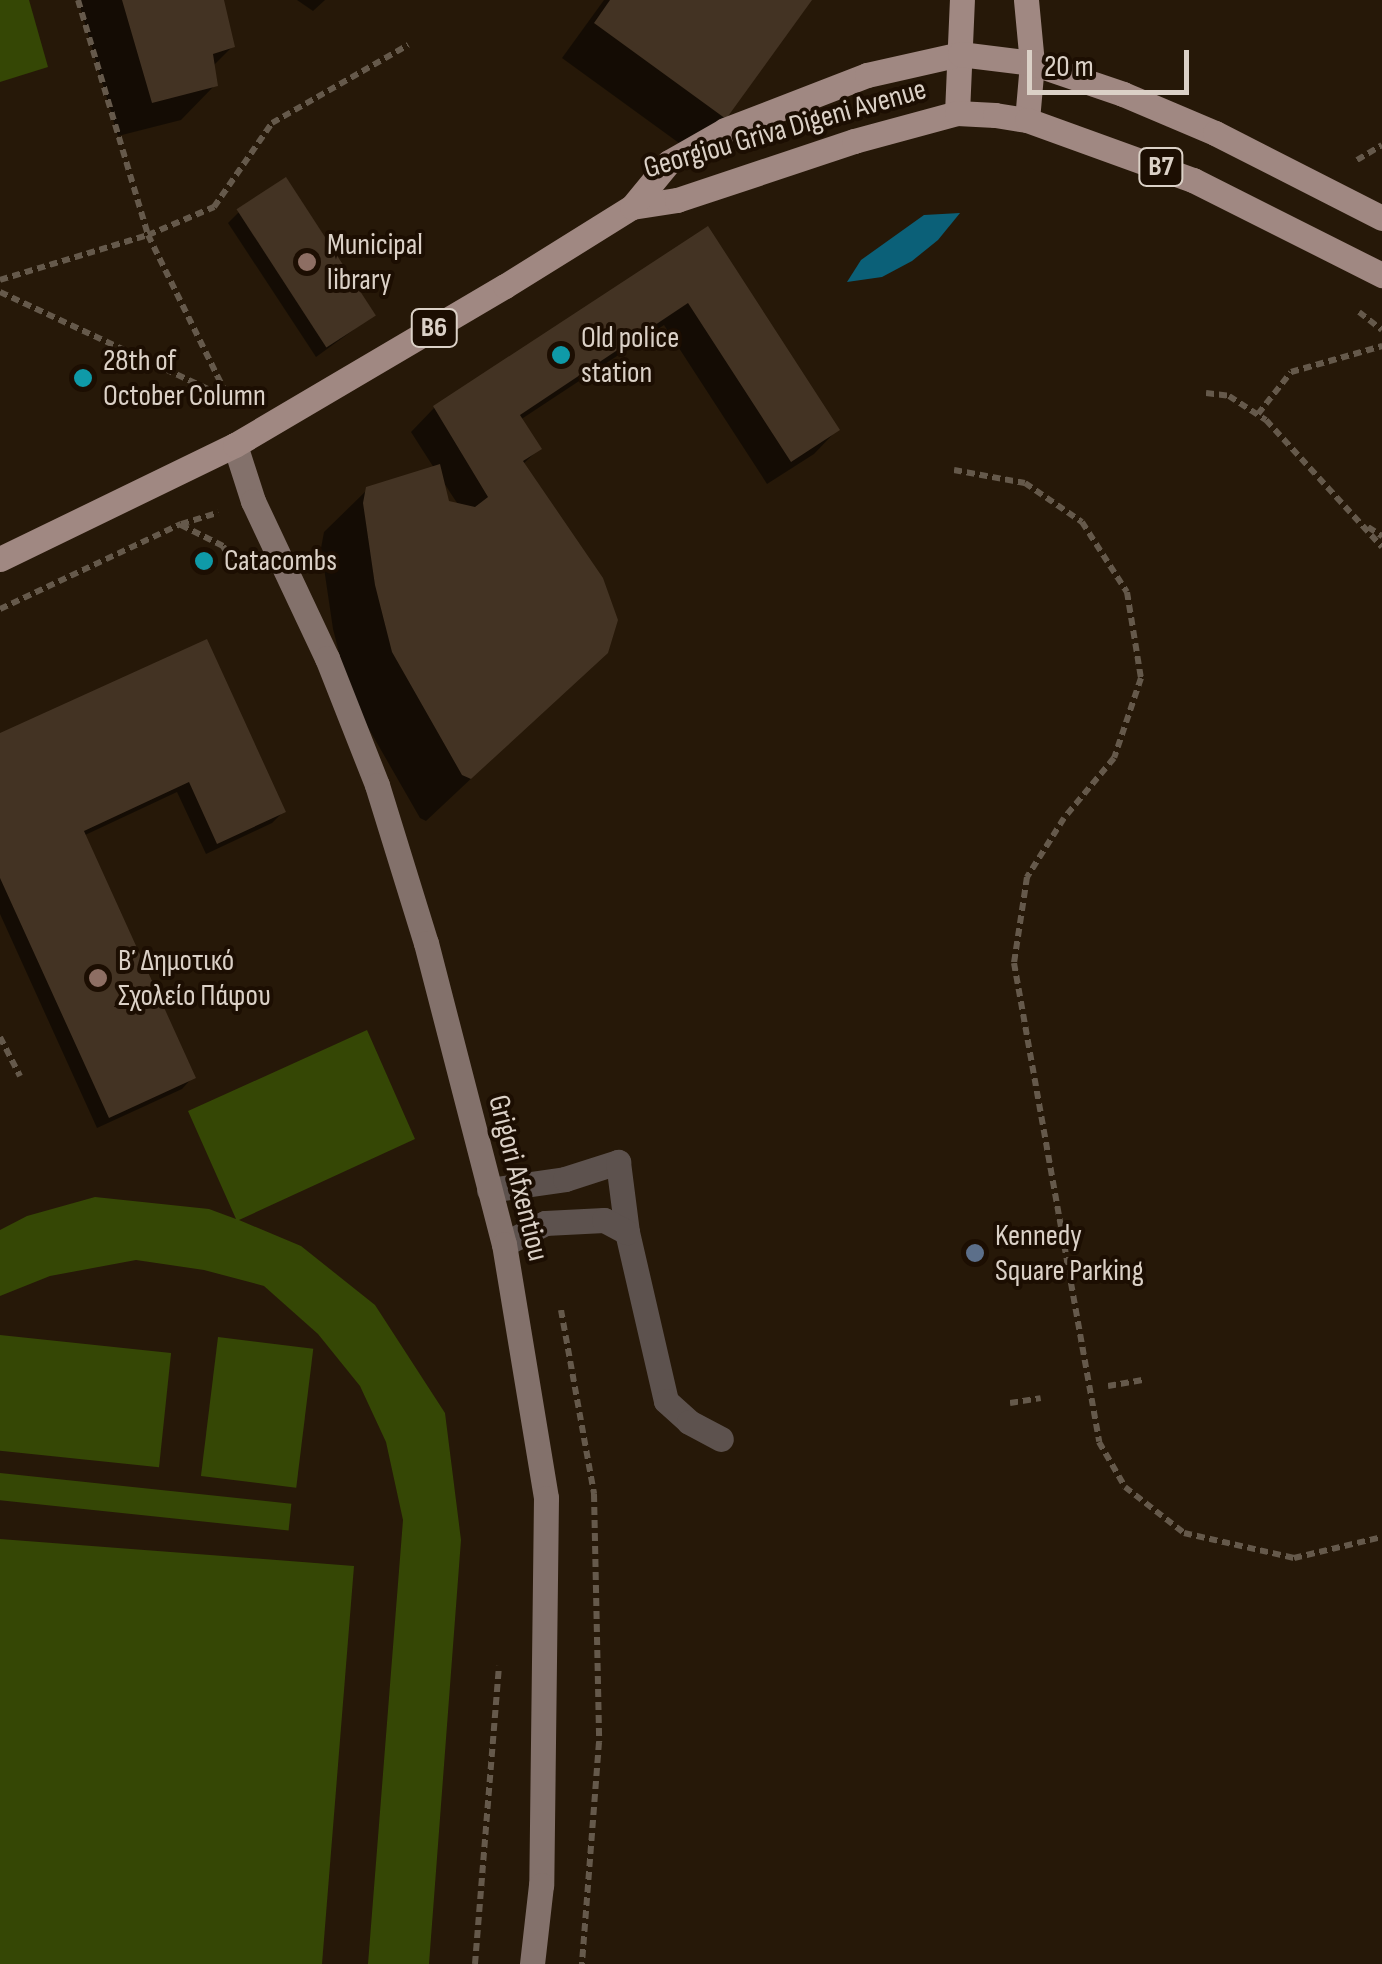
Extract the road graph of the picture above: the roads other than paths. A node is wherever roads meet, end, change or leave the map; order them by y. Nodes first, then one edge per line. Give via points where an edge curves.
1 (962, 0) edge
2 (1026, 0) edge
3 (960, 54) junction
4 (1032, 63) junction
5 (957, 113) junction
6 (1027, 120) junction
7 (632, 207) junction
8 (1382, 218) edge
9 (1382, 276) edge
10 (235, 445) junction
11 (0, 559) edge
12 (489, 1190) junction
13 (627, 1232) junction
14 (504, 1244) junction
15 (721, 1439) dead end
16 (532, 1964) edge

1 - 3 main road
2 - 4 main road
3 - 4 main road, B7
3 - 5 main road
3 - 7 main road, Georgiou Griva Digeni Avenue / B6 via 867,76 725,130 669,162
4 - 6 main road
4 - 8 main road, B7 via 1185,120
5 - 6 main road, B7
5 - 7 main road, Georgiou Griva Digeni Avenue / B6 via 676,200
6 - 9 main road, B7 via 1193,180
7 - 10 main road, Georgiou Griva Digeni Avenue / B6
10 - 11 main road, Georgiou Griva Digeni Avenue / B6
10 - 12 street, Grigori Afxentiou via 252,502 327,658 377,784
12 - 13 lane via 565,1179 618,1162
12 - 14 street, Grigori Afxentiou
13 - 14 lane via 604,1220 545,1223
13 - 15 lane via 666,1401
14 - 16 street, Grigori Afxentiou via 546,1498 542,1884

